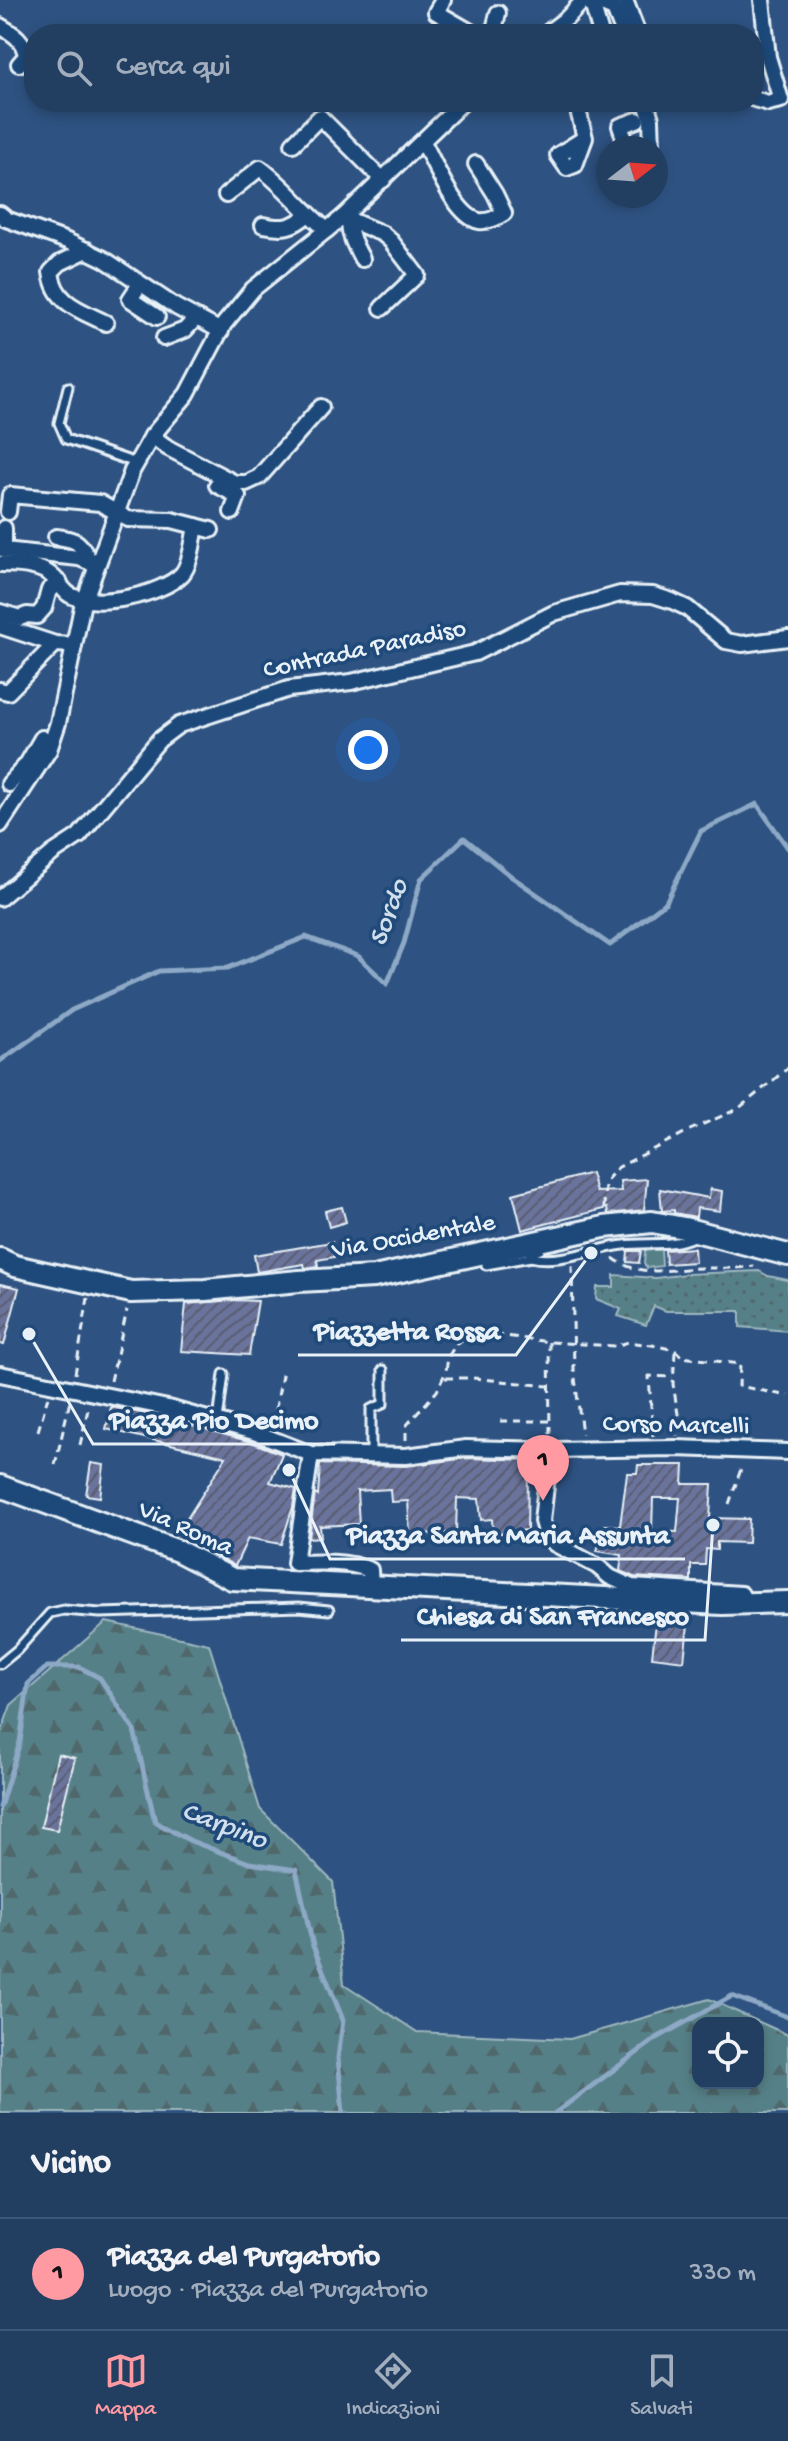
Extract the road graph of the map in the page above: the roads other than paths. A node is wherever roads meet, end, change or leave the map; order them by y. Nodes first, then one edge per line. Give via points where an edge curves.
1 (443, 0) edge
2 (625, 0) edge
3 (762, 0) edge
4 (589, 2) edge
5 (498, 13) dead end
6 (457, 24) edge
7 (495, 24) edge
8 (559, 24) edge
9 (597, 24) edge
10 (620, 24) edge
11 (634, 24) edge
12 (0, 26) edge
13 (24, 46) edge
14 (24, 58) edge
15 (19, 64) dead end
16 (764, 102) edge
17 (453, 112) edge
18 (578, 112) edge
19 (649, 112) edge
20 (637, 120) dead end
21 (620, 136) edge
22 (652, 136) edge
23 (585, 138) dead end
24 (423, 142) junction
25 (293, 144) dead end
26 (476, 164) dead end
27 (383, 180) junction
28 (226, 195) dead end
29 (0, 214) edge
30 (308, 214) junction
31 (346, 219) junction
32 (263, 225) dead end
33 (327, 230) junction
34 (87, 250) junction
35 (362, 259) dead end
36 (140, 284) junction
37 (382, 308) dead end
38 (157, 317) dead end
39 (196, 318) junction
40 (106, 323) dead end
41 (221, 331) junction
42 (164, 338) dead end
43 (68, 387) dead end
44 (321, 407) dead end
45 (148, 442) junction
46 (136, 463) junction
47 (8, 512) dead end
48 (232, 512) dead end
49 (116, 513) junction
50 (4, 528) dead end
51 (56, 537) dead end
52 (0, 564) edge
53 (93, 565) junction
54 (60, 583) junction
55 (84, 600) junction
56 (0, 612) edge
57 (0, 626) edge
58 (788, 638) edge
59 (55, 644) junction
60 (74, 645) junction
61 (3, 694) edge
62 (42, 738) dead end
63 (32, 766) junction
64 (9, 784) dead end
65 (6, 806) edge
66 (0, 825) edge
67 (0, 898) edge
68 (701, 1232) junction
69 (558, 1238) junction
70 (788, 1255) edge
71 (531, 1257) junction
72 (0, 1259) edge
73 (486, 1265) dead end
74 (383, 1370) dead end
75 (0, 1374) edge
76 (224, 1374) dead end
77 (218, 1423) junction
78 (550, 1450) junction
79 (788, 1452) edge
80 (311, 1454) junction
81 (371, 1457) junction
82 (0, 1486) edge
83 (371, 1586) junction
84 (788, 1602) edge
85 (746, 1603) junction
86 (329, 1610) dead end
87 (0, 1664) edge

1 - 6 street via 436,12
2 - 11 street
3 - 16 street via 768,57 781,100
4 - 8 street
4 - 9 street
4 - 10 street via 614,9
5 - 7 street
12 - 13 street
14 - 15 street
17 - 24 street
18 - 23 street
19 - 22 street
20 - 21 street via 613,126
24 - 26 street via 458,205 480,221 493,220 504,213
24 - 27 street
25 - 27 street via 320,117
27 - 31 street
28 - 30 street via 260,168
29 - 34 street
30 - 32 street via 287,228
30 - 33 street
31 - 33 street
31 - 35 street
31 - 37 street via 383,234 417,275
33 - 41 street via 253,289
34 - 36 street
34 - 40 street via 60,263 51,272 53,284 66,301
36 - 38 street via 130,299
36 - 39 street
39 - 41 street
39 - 42 street via 185,330
41 - 45 street via 187,394
43 - 46 lane via 59,423 66,439
44 - 45 street via 259,477 246,483 235,483
45 - 46 street
45 - 48 street via 238,496
46 - 49 street
47 - 49 street via 10,495 100,503
49 - 53 street
49 - 55 street via 203,528 183,573 162,586 133,598
50 - 53 street via 4,550 79,558
51 - 53 street via 78,542
52 - 54 street via 36,568
53 - 55 street
54 - 55 street via 67,594
54 - 56 street via 49,590 37,616
55 - 60 street
57 - 59 street
58 - 67 street, Contrada Paradiso via 726,641 672,601 620,594 554,613 475,653 351,682 289,689 179,725 159,740 79,836
59 - 60 street
59 - 61 street
60 - 63 street via 49,750
62 - 63 street
63 - 64 street
63 - 65 street
65 - 66 street
68 - 69 main road, Via Occidentale via 652,1222
68 - 70 main road, Via Occidentale
68 - 71 lane via 676,1243 606,1248 561,1259
69 - 71 lane
69 - 72 main road, Via Occidentale via 374,1277 205,1290 131,1292
71 - 73 lane
74 - 81 lane via 383,1404 371,1409
75 - 77 street, Corso Marcelli
76 - 77 lane
77 - 80 street, Corso Marcelli
78 - 79 street, Corso Marcelli
78 - 81 street, Corso Marcelli via 466,1448
78 - 85 street via 542,1521 555,1544 632,1587 741,1594
80 - 81 street, Corso Marcelli
80 - 83 street via 295,1563 361,1566 370,1570
82 - 83 main road, Via Roma via 178,1551 232,1579
83 - 85 main road, Via Roma
84 - 85 main road, Via Roma
86 - 87 lane via 64,1610 50,1613

